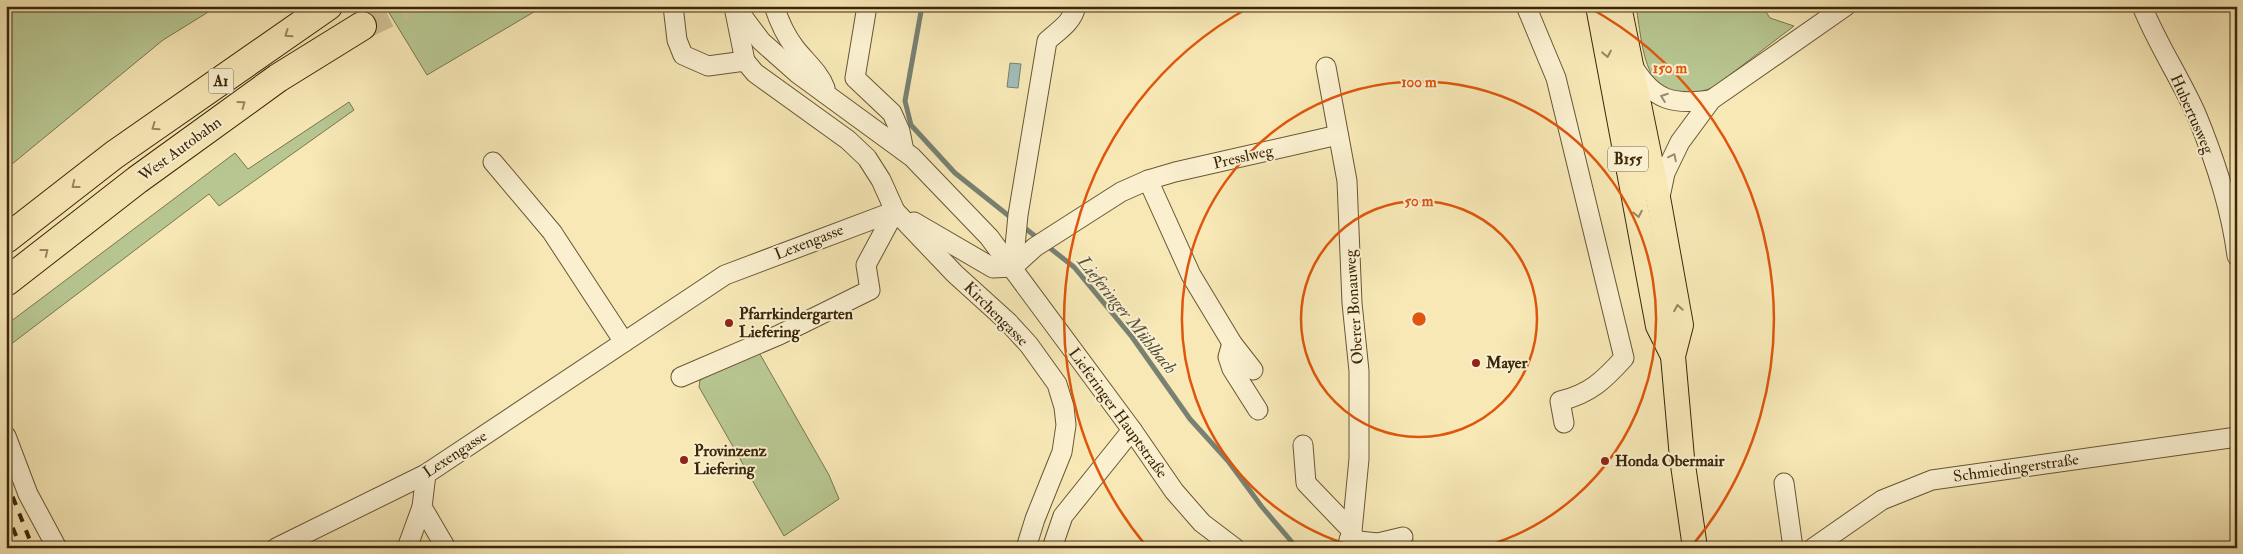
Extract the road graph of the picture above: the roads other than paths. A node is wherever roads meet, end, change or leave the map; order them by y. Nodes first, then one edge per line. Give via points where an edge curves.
1 (328, 6) edge
2 (673, 6) edge
3 (734, 6) edge
4 (738, 6) edge
5 (774, 6) edge
6 (867, 6) edge
7 (1076, 6) edge
8 (1526, 6) edge
9 (1598, 6) edge
10 (1619, 6) edge
11 (1846, 6) edge
12 (2142, 6) edge
13 (362, 26) tunnel mouth
14 (745, 61) junction
15 (1631, 64) junction
16 (1326, 67) dead end
17 (829, 96) junction
18 (1711, 100) junction
19 (1338, 136) junction
20 (904, 151) junction
21 (493, 162) dead end
22 (1148, 180) junction
23 (1659, 203) junction
24 (895, 211) junction
25 (6, 239) edge
26 (2237, 256) edge
27 (1013, 267) junction
28 (6, 282) edge
29 (624, 342) junction
30 (1232, 343) junction
31 (1673, 356) junction
32 (1253, 370) dead end
33 (681, 377) dead end
34 (1258, 410) dead end
35 (1564, 423) dead end
36 (1132, 430) junction
37 (6, 436) edge
38 (2237, 437) edge
39 (1303, 445) dead end
40 (426, 474) junction
41 (1784, 483) dead end
42 (422, 507) junction
43 (1403, 538) dead end
44 (1349, 540) edge
45 (57, 548) edge
46 (276, 548) edge
47 (407, 548) edge
48 (446, 548) edge
49 (1026, 548) edge
50 (1052, 548) edge
51 (1235, 548) edge
52 (1695, 548) edge
53 (1793, 548) edge
54 (1812, 548) edge

1 -> 25 highway, West Autobahn / A1 via 114,155
2 - 14 street via 677,40 683,55 708,66
3 - 14 street
4 - 17 street, Lieferinger Hauptstraße via 761,41
5 - 17 street, Lieferinger Hauptstraße via 782,27 821,78
6 - 20 street via 855,78 892,113
7 - 27 street via 1073,17 1047,41
8 - 35 street via 1556,78 1624,358 1602,382 1578,397 1560,401
9 -> 31 main road, B155 via 1658,326
10 - 15 main road, B155
11 - 18 street
12 - 26 street, Hubertusweg via 2196,115 2217,170 2233,227
28 -> 13 highway, West Autobahn / A1 via 137,180 278,78
14 - 24 street, Kirchengasse via 755,73 848,140 867,158
18 -> 15 street via 1666,99 1643,84
15 - 23 main road, B155
16 - 19 street, Oberer Bonauweg
17 - 20 street, Lieferinger Hauptstraße
23 -> 18 street via 1665,173 1680,142
19 - 22 street, Presslweg
19 - 44 street, Oberer Bonauweg via 1347,181 1358,371 1359,459
20 - 27 street, Lieferinger Hauptstraße via 989,237
21 - 29 street via 552,232
22 - 27 street, Presslweg via 1121,192 1042,242
22 - 30 street via 1191,275
31 -> 23 main road, B155 via 1681,325
24 - 27 street, Kirchengasse via 993,268
24 - 29 street, Lexengasse via 725,275
24 - 33 street via 866,265 870,290 780,335
24 - 49 street, Kirchengasse via 955,274 1008,322 1057,384 1066,425 1062,452
27 - 36 street, Lieferinger Hauptstraße
29 - 40 street, Lexengasse
30 - 32 street
30 - 34 street via 1228,357 1232,369
31 - 52 main road, B155 via 1682,458
36 - 50 street via 1064,516
36 - 51 street, Lieferinger Hauptstraße via 1174,491 1202,523
37 - 45 street via 28,494
38 - 54 street, Schmiedingerstraße via 1932,480 1882,500
39 - 44 street via 1306,483
40 - 42 street
40 - 46 street, Lexengasse
41 - 53 street
42 - 47 street
42 - 48 street
43 - 44 street via 1378,543

